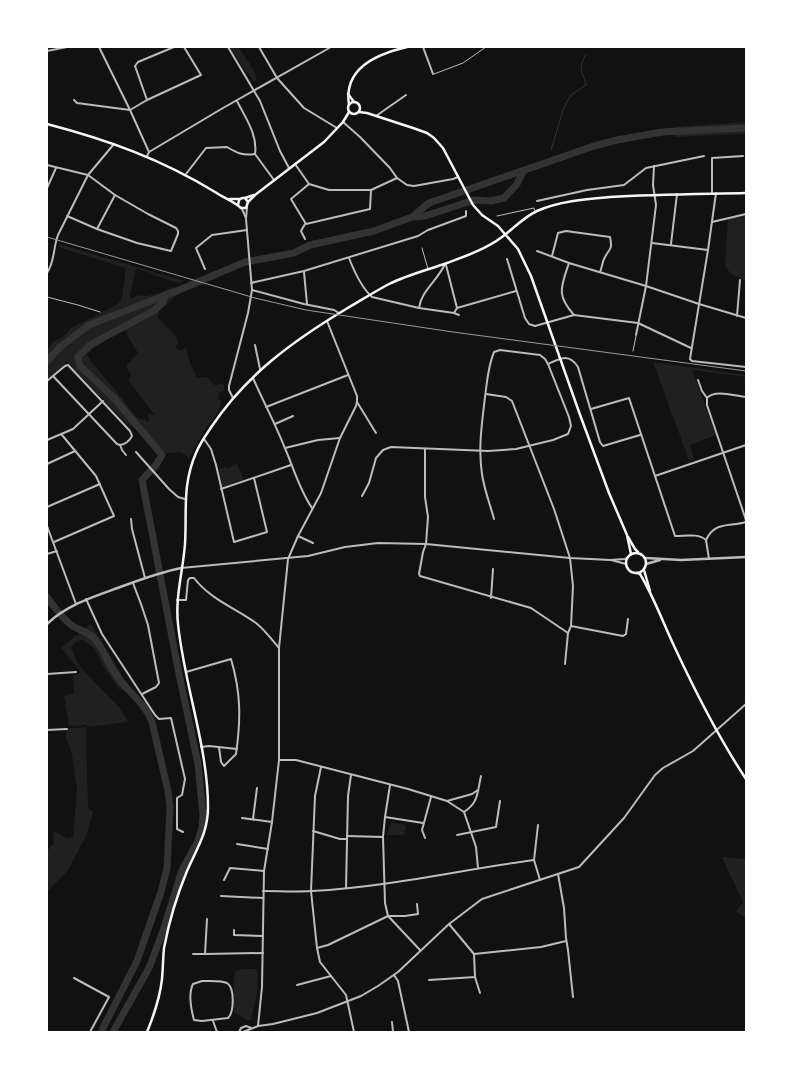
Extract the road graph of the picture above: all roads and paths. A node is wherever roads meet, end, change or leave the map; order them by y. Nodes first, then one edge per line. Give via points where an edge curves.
1 (55, 47) edge
2 (67, 47) edge
3 (99, 47) edge
4 (174, 47) edge
5 (184, 47) edge
6 (228, 47) edge
7 (259, 47) edge
8 (332, 47) edge
9 (405, 47) edge
10 (423, 47) edge
11 (486, 47) edge
12 (54, 50) junction
13 (47, 51) edge
14 (433, 74) joint
15 (277, 78) junction
16 (254, 90) junction
17 (348, 94) junction
18 (406, 95) dead end
19 (74, 100) dead end
20 (147, 100) junction
21 (237, 101) junction
22 (354, 102) junction
23 (349, 105) junction
24 (360, 108) junction
25 (130, 110) junction
26 (349, 112) junction
27 (359, 112) junction
28 (353, 114) junction
29 (368, 114) junction
30 (375, 116) junction
31 (345, 119) junction
32 (343, 122) junction
33 (47, 124) edge
34 (337, 128) junction
35 (114, 144) junction
36 (149, 152) junction
37 (255, 154) junction
38 (146, 156) junction
39 (704, 156) dead end
40 (743, 156) dead end
41 (295, 164) junction
42 (47, 166) edge
43 (654, 166) junction
44 (57, 168) junction
45 (289, 168) junction
46 (186, 174) junction
47 (88, 175) junction
48 (458, 177) junction
49 (397, 178) junction
50 (274, 180) junction
51 (309, 184) junction
52 (47, 188) edge
53 (371, 190) junction
54 (712, 193) junction
55 (716, 193) junction
56 (746, 193) edge
57 (654, 194) junction
58 (676, 194) junction
59 (115, 195) junction
60 (255, 195) junction
61 (245, 198) junction
62 (229, 199) junction
63 (240, 199) junction
64 (537, 201) dead end
65 (248, 202) junction
66 (238, 206) junction
67 (247, 207) junction
68 (242, 209) junction
69 (466, 211) dead end
70 (535, 212) junction
71 (746, 214) edge
72 (67, 216) junction
73 (497, 216) dead end
74 (246, 219) junction
75 (712, 222) junction
76 (306, 224) junction
77 (97, 229) junction
78 (247, 230) junction
79 (506, 234) junction
80 (305, 239) dead end
81 (652, 243) junction
82 (671, 245) junction
83 (422, 248) dead end
84 (708, 250) junction
85 (537, 251) dead end
86 (552, 256) junction
87 (349, 258) junction
88 (507, 258) dead end
89 (569, 263) junction
90 (445, 264) junction
91 (206, 269) dead end
92 (428, 269) junction
93 (304, 271) junction
94 (600, 272) junction
95 (47, 273) edge
96 (740, 280) dead end
97 (252, 283) junction
98 (646, 286) junction
99 (252, 290) junction
100 (516, 291) junction
101 (370, 295) junction
102 (47, 297) edge
103 (307, 304) junction
104 (699, 304) junction
105 (419, 308) junction
106 (457, 308) junction
107 (100, 312) dead end
108 (340, 313) junction
109 (454, 313) junction
110 (459, 315) dead end
111 (574, 315) junction
112 (737, 316) junction
113 (746, 318) edge
114 (327, 321) junction
115 (638, 324) junction
116 (636, 335) joint
117 (255, 345) dead end
118 (691, 348) junction
119 (633, 351) dead end
120 (548, 364) junction
121 (746, 367) edge
122 (260, 369) junction
123 (348, 375) junction
124 (53, 376) junction
125 (253, 377) junction
126 (698, 380) dead end
127 (47, 381) edge
128 (486, 394) junction
129 (746, 397) edge
130 (233, 398) junction
131 (708, 398) junction
132 (103, 401) junction
133 (357, 402) junction
134 (266, 407) junction
135 (591, 409) junction
136 (89, 414) junction
137 (293, 416) dead end
138 (275, 424) junction
139 (376, 433) dead end
140 (62, 435) junction
141 (641, 435) junction
142 (204, 438) junction
143 (340, 438) junction
144 (47, 440) edge
145 (120, 445) junction
146 (746, 445) edge
147 (529, 446) junction
148 (285, 448) junction
149 (425, 449) junction
150 (480, 450) junction
151 (76, 451) junction
152 (136, 452) dead end
153 (723, 452) junction
154 (126, 455) dead end
155 (47, 464) edge
156 (291, 465) junction
157 (654, 476) junction
158 (254, 478) junction
159 (100, 484) junction
160 (221, 489) junction
161 (362, 496) dead end
162 (185, 499) junction
163 (47, 507) edge
164 (312, 508) junction
165 (494, 518) dead end
166 (131, 519) dead end
167 (746, 521) edge
168 (47, 526) edge
169 (627, 535) junction
170 (298, 536) junction
171 (706, 540) junction
172 (54, 542) junction
173 (313, 543) dead end
174 (426, 544) junction
175 (57, 551) junction
176 (639, 553) junction
177 (47, 554) edge
178 (631, 554) junction
179 (746, 557) edge
180 (570, 558) junction
181 (627, 558) junction
182 (646, 558) junction
183 (288, 559) junction
184 (709, 559) junction
185 (610, 560) junction
186 (662, 560) junction
187 (626, 564) junction
188 (646, 564) junction
189 (182, 568) junction
190 (493, 569) dead end
191 (644, 570) junction
192 (637, 573) junction
193 (145, 578) junction
194 (133, 583) junction
195 (650, 592) junction
196 (491, 598) junction
197 (86, 599) junction
198 (177, 600) junction
199 (76, 604) junction
200 (628, 619) dead end
201 (47, 624) edge
202 (571, 626) junction
203 (568, 633) junction
204 (279, 648) junction
205 (565, 664) dead end
206 (76, 672) dead end
207 (186, 672) junction
208 (47, 674) edge
209 (142, 694) junction
210 (746, 704) edge
211 (67, 728) dead end
212 (47, 730) edge
213 (716, 731) junction
214 (219, 747) junction
215 (201, 748) junction
216 (237, 749) junction
217 (279, 760) junction
218 (321, 767) junction
219 (351, 775) junction
220 (481, 776) dead end
221 (746, 779) edge
222 (390, 785) junction
223 (257, 788) dead end
224 (478, 790) junction
225 (431, 797) junction
226 (446, 801) junction
227 (500, 801) dead end
228 (464, 812) junction
229 (385, 817) junction
230 (242, 818) dead end
231 (253, 819) junction
232 (272, 822) junction
233 (423, 822) junction
234 (538, 825) dead end
235 (313, 831) junction
236 (183, 832) dead end
237 (471, 832) junction
238 (457, 835) dead end
239 (347, 837) junction
240 (383, 838) junction
241 (425, 838) dead end
242 (237, 844) dead end
243 (268, 849) junction
244 (534, 860) junction
245 (478, 868) junction
246 (264, 871) junction
247 (558, 874) junction
248 (224, 880) dead end
249 (540, 880) junction
250 (385, 884) junction
251 (346, 888) junction
252 (263, 891) junction
253 (311, 891) junction
254 (221, 896) dead end
255 (263, 898) junction
256 (417, 904) dead end
257 (388, 916) junction
258 (207, 919) dead end
259 (449, 924) junction
260 (234, 930) dead end
261 (263, 936) junction
262 (566, 942) junction
263 (316, 948) junction
264 (420, 950) junction
265 (263, 953) junction
266 (193, 954) dead end
267 (205, 954) junction
268 (474, 954) junction
269 (394, 975) junction
270 (331, 976) junction
271 (476, 977) junction
272 (74, 978) dead end
273 (429, 980) dead end
274 (297, 985) dead end
275 (480, 993) dead end
276 (573, 997) dead end
277 (348, 1002) junction
278 (213, 1021) junction
279 (392, 1022) dead end
280 (258, 1026) junction
281 (252, 1028) junction
282 (90, 1032) edge
283 (147, 1032) edge
284 (218, 1032) edge
285 (239, 1032) edge
286 (243, 1032) edge
287 (253, 1032) edge
288 (354, 1032) edge
289 (393, 1032) edge
290 (408, 1032) edge

1 - 12 lane
2 - 12 street
3 - 25 street
4 - 20 street via 138,62 135,66
5 - 20 street via 201,76
6 - 16 street
7 - 15 street
8 - 15 street
9 - 17 main road via 377,56 366,64 354,75
10 - 14 street
11 - 14 lane via 463,63
12 - 13 street
15 - 16 street
15 - 34 street via 304,108
16 - 21 street
16 - 45 street
17 - 22 main road
17 - 23 main road
18 - 30 street
19 - 25 street via 77,103
20 - 25 street
21 - 36 street
21 - 37 street via 253,132
22 - 23 main road
22 - 24 main road via 358,103
23 - 26 main road
24 - 27 main road
24 - 29 main road
25 - 36 street
26 - 28 main road
26 - 31 main road
27 - 28 main road
27 - 29 main road
28 - 31 main road
29 - 30 main road
30 - 48 main road via 413,128 434,138 443,148
31 - 32 main road
32 - 34 main road
32 - 49 street
33 - 35 main road
34 - 41 main road via 324,142
35 - 38 main road
35 - 47 street
36 - 38 street
37 - 46 street via 235,153 227,146 208,148
37 - 50 street
38 - 46 main road
39 - 43 street
40 - 54 street via 712,158
41 - 45 main road
41 - 51 street
42 - 44 street
43 - 57 street
43 - 64 street via 640,171 624,185
44 - 47 street
44 - 52 street
45 - 50 main road
46 - 62 main road
47 - 59 street
47 - 72 street
48 - 49 street via 414,186 408,186
48 - 79 main road via 470,201
49 - 53 street
50 - 60 main road
51 - 53 street via 329,190
51 - 76 street via 291,199
53 - 76 street via 370,210
54 - 55 main road
54 - 58 main road
55 - 56 main road
55 - 75 street
57 - 58 main road
57 - 70 main road via 586,199
57 - 81 street via 656,206
58 - 82 street
59 - 77 street
59 - 77 street via 178,230 171,251 137,243
60 - 61 main road
60 - 65 main road
61 - 63 main road
61 - 65 main road
62 - 63 main road
62 - 66 main road
63 - 66 main road
65 - 67 main road
66 - 68 main road
67 - 68 main road
67 - 74 street
68 - 74 street
69 - 87 street via 466,216 418,236
70 - 73 lane via 534,208
70 - 79 main road
71 - 75 street
72 - 77 street
72 - 95 street via 56,240 53,263
74 - 78 street
75 - 84 street
76 - 80 street via 301,231
78 - 91 street via 212,235 196,248
78 - 97 street
79 - 90 main road via 484,249
79 - 169 main road via 522,256 537,292 604,479
81 - 82 street
81 - 98 street
82 - 84 street
83 - 92 lane
84 - 104 street
85 - 86 street
86 - 89 street
86 - 94 street via 558,233 566,231 610,237 610,250 604,258
87 - 93 street
87 - 101 street
88 - 100 street
89 - 94 street
89 - 111 street via 561,295
90 - 92 main road
90 - 105 street via 420,301
90 - 106 street
92 - 101 main road via 389,284
93 - 97 street
93 - 103 street
94 - 98 street
96 - 112 street
97 - 99 street
98 - 104 street
98 - 115 street
99 - 103 street
99 - 130 street via 229,386
100 - 106 street
100 - 111 street via 529,324 535,326
101 - 105 street via 375,299
101 - 108 main road
102 - 107 lane
103 - 108 street
104 - 112 street
104 - 118 street
105 - 109 street
106 - 109 street
108 - 114 main road
109 - 110 street
111 - 115 street
112 - 113 street
114 - 122 main road via 305,334
114 - 123 street
115 - 116 street
115 - 118 street
116 - 119 lane
117 - 122 street
118 - 121 street via 692,361
120 - 128 street via 540,355 500,350 494,352
120 - 135 street via 561,358 571,359 578,367
120 - 147 street via 569,417 570,430 565,436
122 - 125 main road
123 - 133 street
123 - 134 street
124 - 127 street
124 - 132 street via 68,365
124 - 136 street
125 - 130 main road
125 - 134 street
126 - 131 street
128 - 147 street via 506,397 512,401
128 - 150 street
129 - 131 street via 715,393
130 - 142 main road
131 - 153 street via 707,405
132 - 136 street
132 - 145 street via 132,434 131,438
133 - 139 street
133 - 143 street
134 - 138 street
135 - 141 street via 629,398
135 - 141 street via 602,446
136 - 140 street
136 - 145 street
137 - 138 street
138 - 148 street
140 - 144 street
140 - 151 street
141 - 157 street
142 - 160 street via 216,465
142 - 162 main road via 195,454
143 - 148 street
143 - 164 street
145 - 154 street
146 - 153 street
147 - 150 street
147 - 180 street
148 - 156 street
149 - 150 street
149 - 161 street via 391,447 383,450 376,458
149 - 174 street via 428,517
150 - 165 street via 482,474
151 - 155 street
151 - 159 street
152 - 162 street via 178,498
153 - 157 street
153 - 167 street
156 - 158 street
156 - 164 street
157 - 171 street via 675,536 699,535
158 - 160 street
158 - 160 street via 267,532 234,542
159 - 163 street
159 - 172 street via 114,516
162 - 189 main road
164 - 170 street
166 - 193 street
167 - 171 street via 719,526 710,532
168 - 172 street
169 - 176 main road
169 - 178 main road
170 - 173 street
170 - 183 street
171 - 184 street
172 - 175 street
174 - 180 street
174 - 183 street via 378,543
174 - 196 street via 420,576
175 - 177 street
175 - 199 street
176 - 178 main road
176 - 182 main road
178 - 181 main road
179 - 184 street
180 - 185 street
180 - 202 street via 573,586
181 - 185 street
181 - 187 main road
182 - 186 street
182 - 188 main road
183 - 189 street
183 - 204 street
184 - 186 street
185 - 187 street
186 - 188 street
187 - 192 main road via 630,570
188 - 191 main road
189 - 193 street
189 - 198 main road
190 - 196 street
191 - 192 main road
191 - 195 main road
192 - 195 main road
193 - 194 street
194 - 197 street
194 - 209 street via 148,625 159,683
195 - 213 main road via 690,681
196 - 203 street via 531,608
197 - 199 street
197 - 209 street via 102,634
198 - 204 street via 186,600 188,580 194,578 212,596 257,624
198 - 207 main road
199 - 201 street
200 - 202 street via 626,634 623,636
202 - 203 street
203 - 205 street
204 - 217 street
206 - 208 street
207 - 215 main road
207 - 216 street via 231,659 240,700
209 - 236 street via 159,719 171,718 185,779 182,795 177,798 177,829
210 - 213 street
211 - 212 street
213 - 221 main road
213 - 247 street via 693,752 663,768 624,818 579,867
214 - 215 street
214 - 216 street
214 - 216 street via 224,766 234,757
215 - 283 main road via 208,807 206,830 187,871 172,917 164,953 162,982 156,1009
217 - 218 street via 296,760
217 - 232 street
218 - 219 street
218 - 235 street via 315,796
219 - 222 street
219 - 239 street
220 - 224 street
222 - 225 street
222 - 229 street
223 - 231 street
224 - 226 street
224 - 228 street via 475,803
225 - 226 street
225 - 233 street
226 - 228 street
227 - 237 street via 496,827
228 - 237 street
229 - 233 street
229 - 240 street
230 - 231 street
231 - 232 street
232 - 243 street
233 - 241 street
234 - 244 street
235 - 239 street via 340,839
235 - 253 street
237 - 238 street
237 - 245 street via 476,847
239 - 240 street
239 - 251 street
240 - 250 street
242 - 243 street
243 - 246 street
244 - 245 street
244 - 249 street
245 - 250 street
246 - 248 street via 230,868
246 - 252 street
247 - 249 street
247 - 262 street
249 - 259 street via 482,899
250 - 251 street
250 - 257 street
251 - 253 street
252 - 253 street
252 - 255 street
253 - 263 street
254 - 255 street
255 - 261 street
256 - 257 street via 419,914
257 - 263 street via 328,945
257 - 264 street
258 - 267 street
259 - 264 street
259 - 268 street
260 - 261 street via 234,935
261 - 265 street
262 - 268 street
262 - 276 street
263 - 270 street via 320,962
264 - 269 street
265 - 267 street
265 - 280 street
266 - 267 street
268 - 271 street
269 - 277 street
269 - 290 street via 398,981
270 - 274 street
270 - 277 street via 346,995
271 - 273 street
271 - 275 street
272 - 282 street via 109,997
277 - 280 street via 317,1013
277 - 288 street
278 - 278 street via 194,1020 191,992 193,984 197,982 225,982 231,988 231,1015
278 - 284 street
279 - 289 street
280 - 281 street
281 - 285 street via 246,1026
281 - 286 street
281 - 287 street

